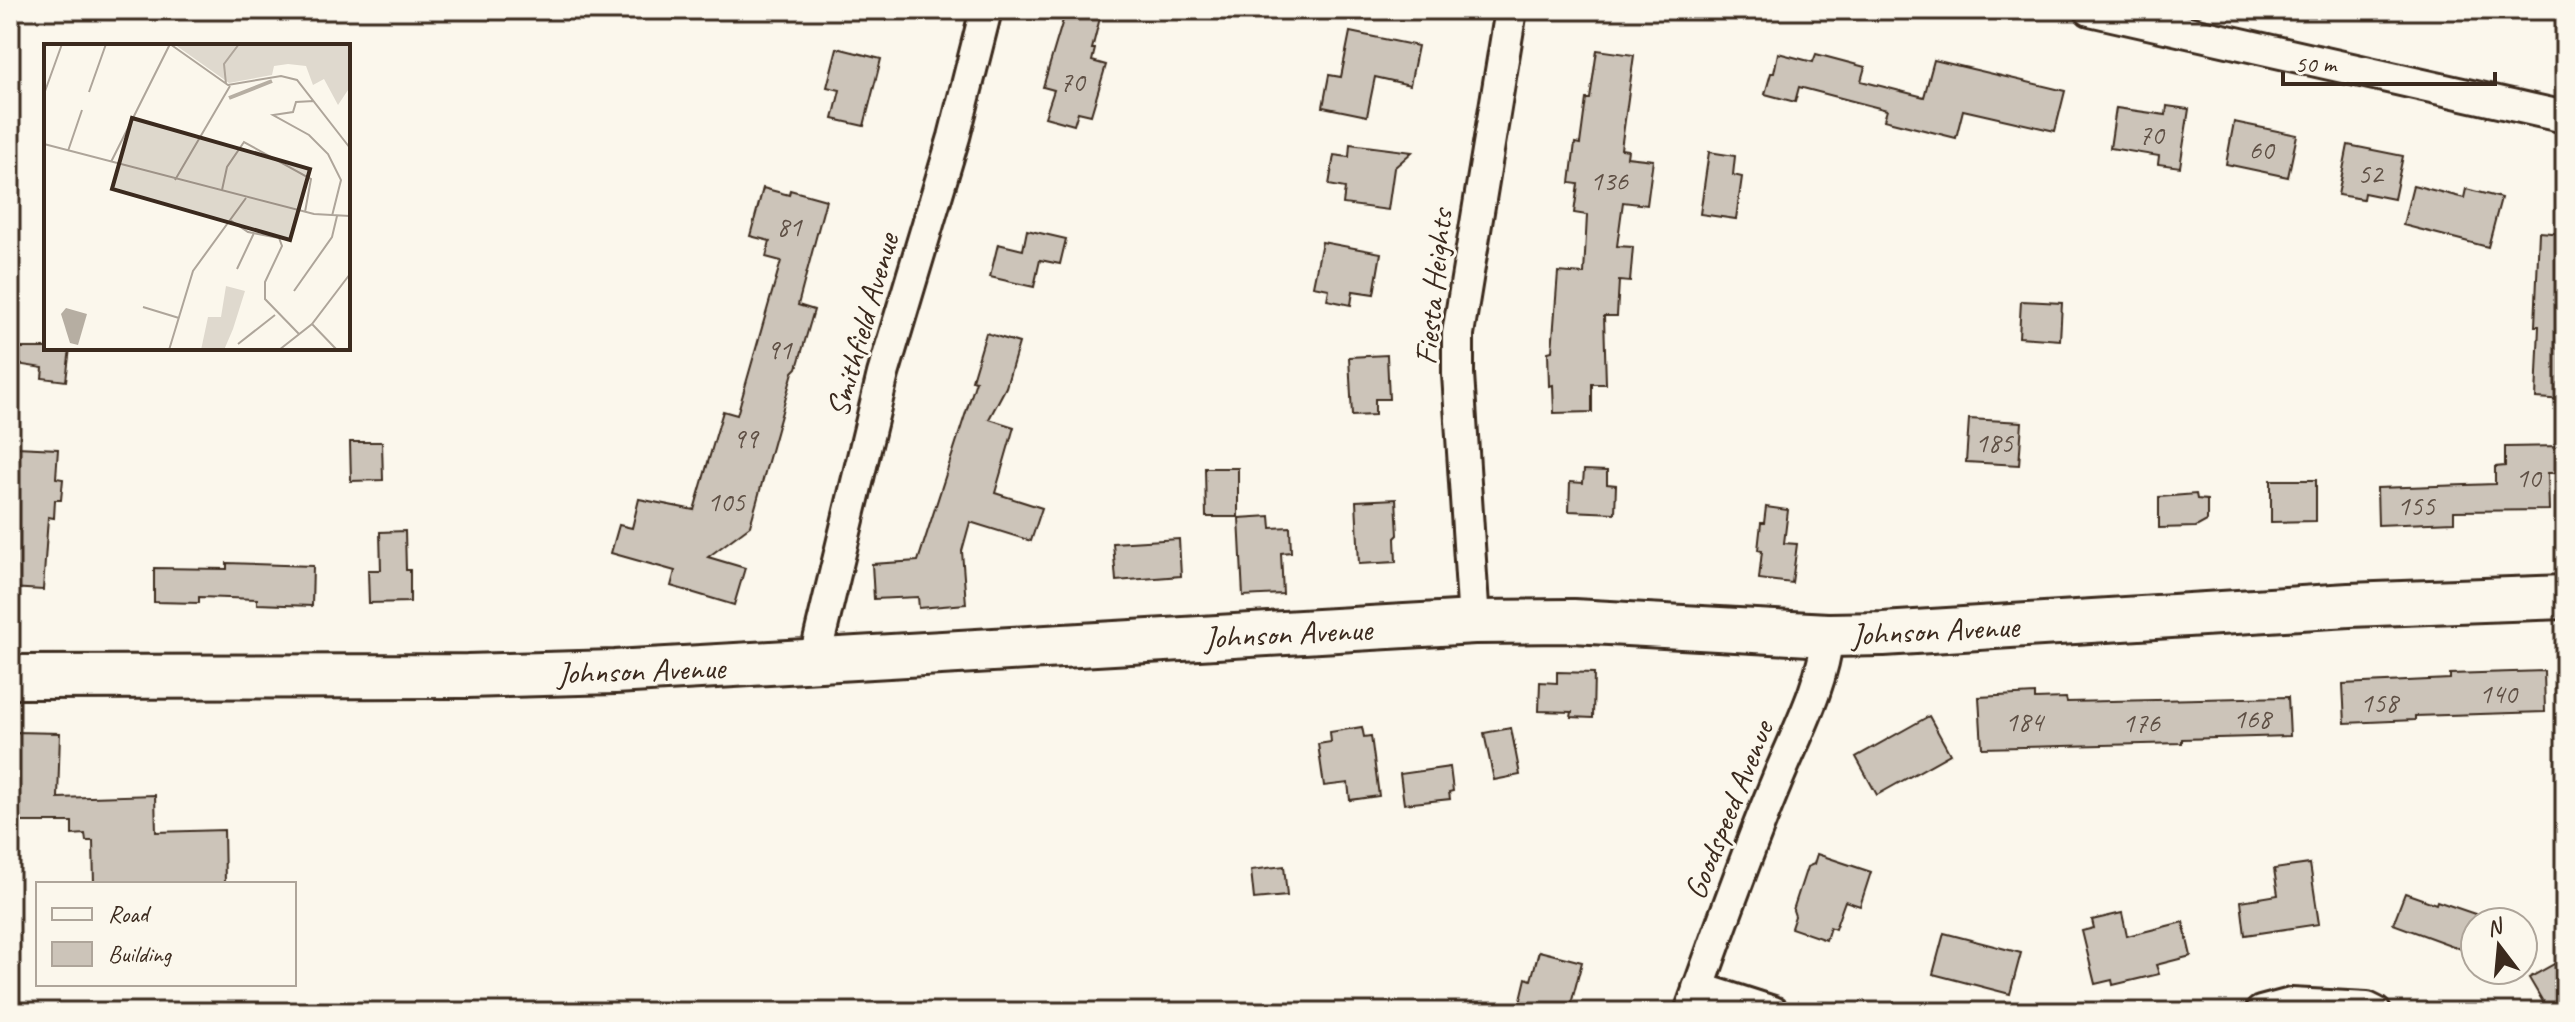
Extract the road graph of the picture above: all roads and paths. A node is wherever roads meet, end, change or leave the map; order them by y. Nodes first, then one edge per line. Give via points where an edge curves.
1 (986, 10) edge
2 (1511, 10) edge
3 (2090, 10) edge
4 (2565, 117) edge
5 (2565, 597) edge
6 (1474, 622) junction
7 (1828, 635) junction
8 (814, 661) junction
9 (10, 677) edge
10 (1694, 1000) edge
11 (1773, 1012) edge
12 (2261, 1012) edge
13 (2375, 1012) edge

1 - 8 street, Smithfield Avenue via 883,374
2 - 6 street, Fiesta Heights via 1458,334
3 - 4 street
5 - 7 street, Johnson Avenue
6 - 7 street, Johnson Avenue via 1645,624
6 - 8 street, Johnson Avenue
7 - 10 street, Goodspeed Avenue via 1821,681 1734,887
8 - 9 street, Johnson Avenue via 482,675
10 - 11 street
12 - 13 street via 2291,1004

